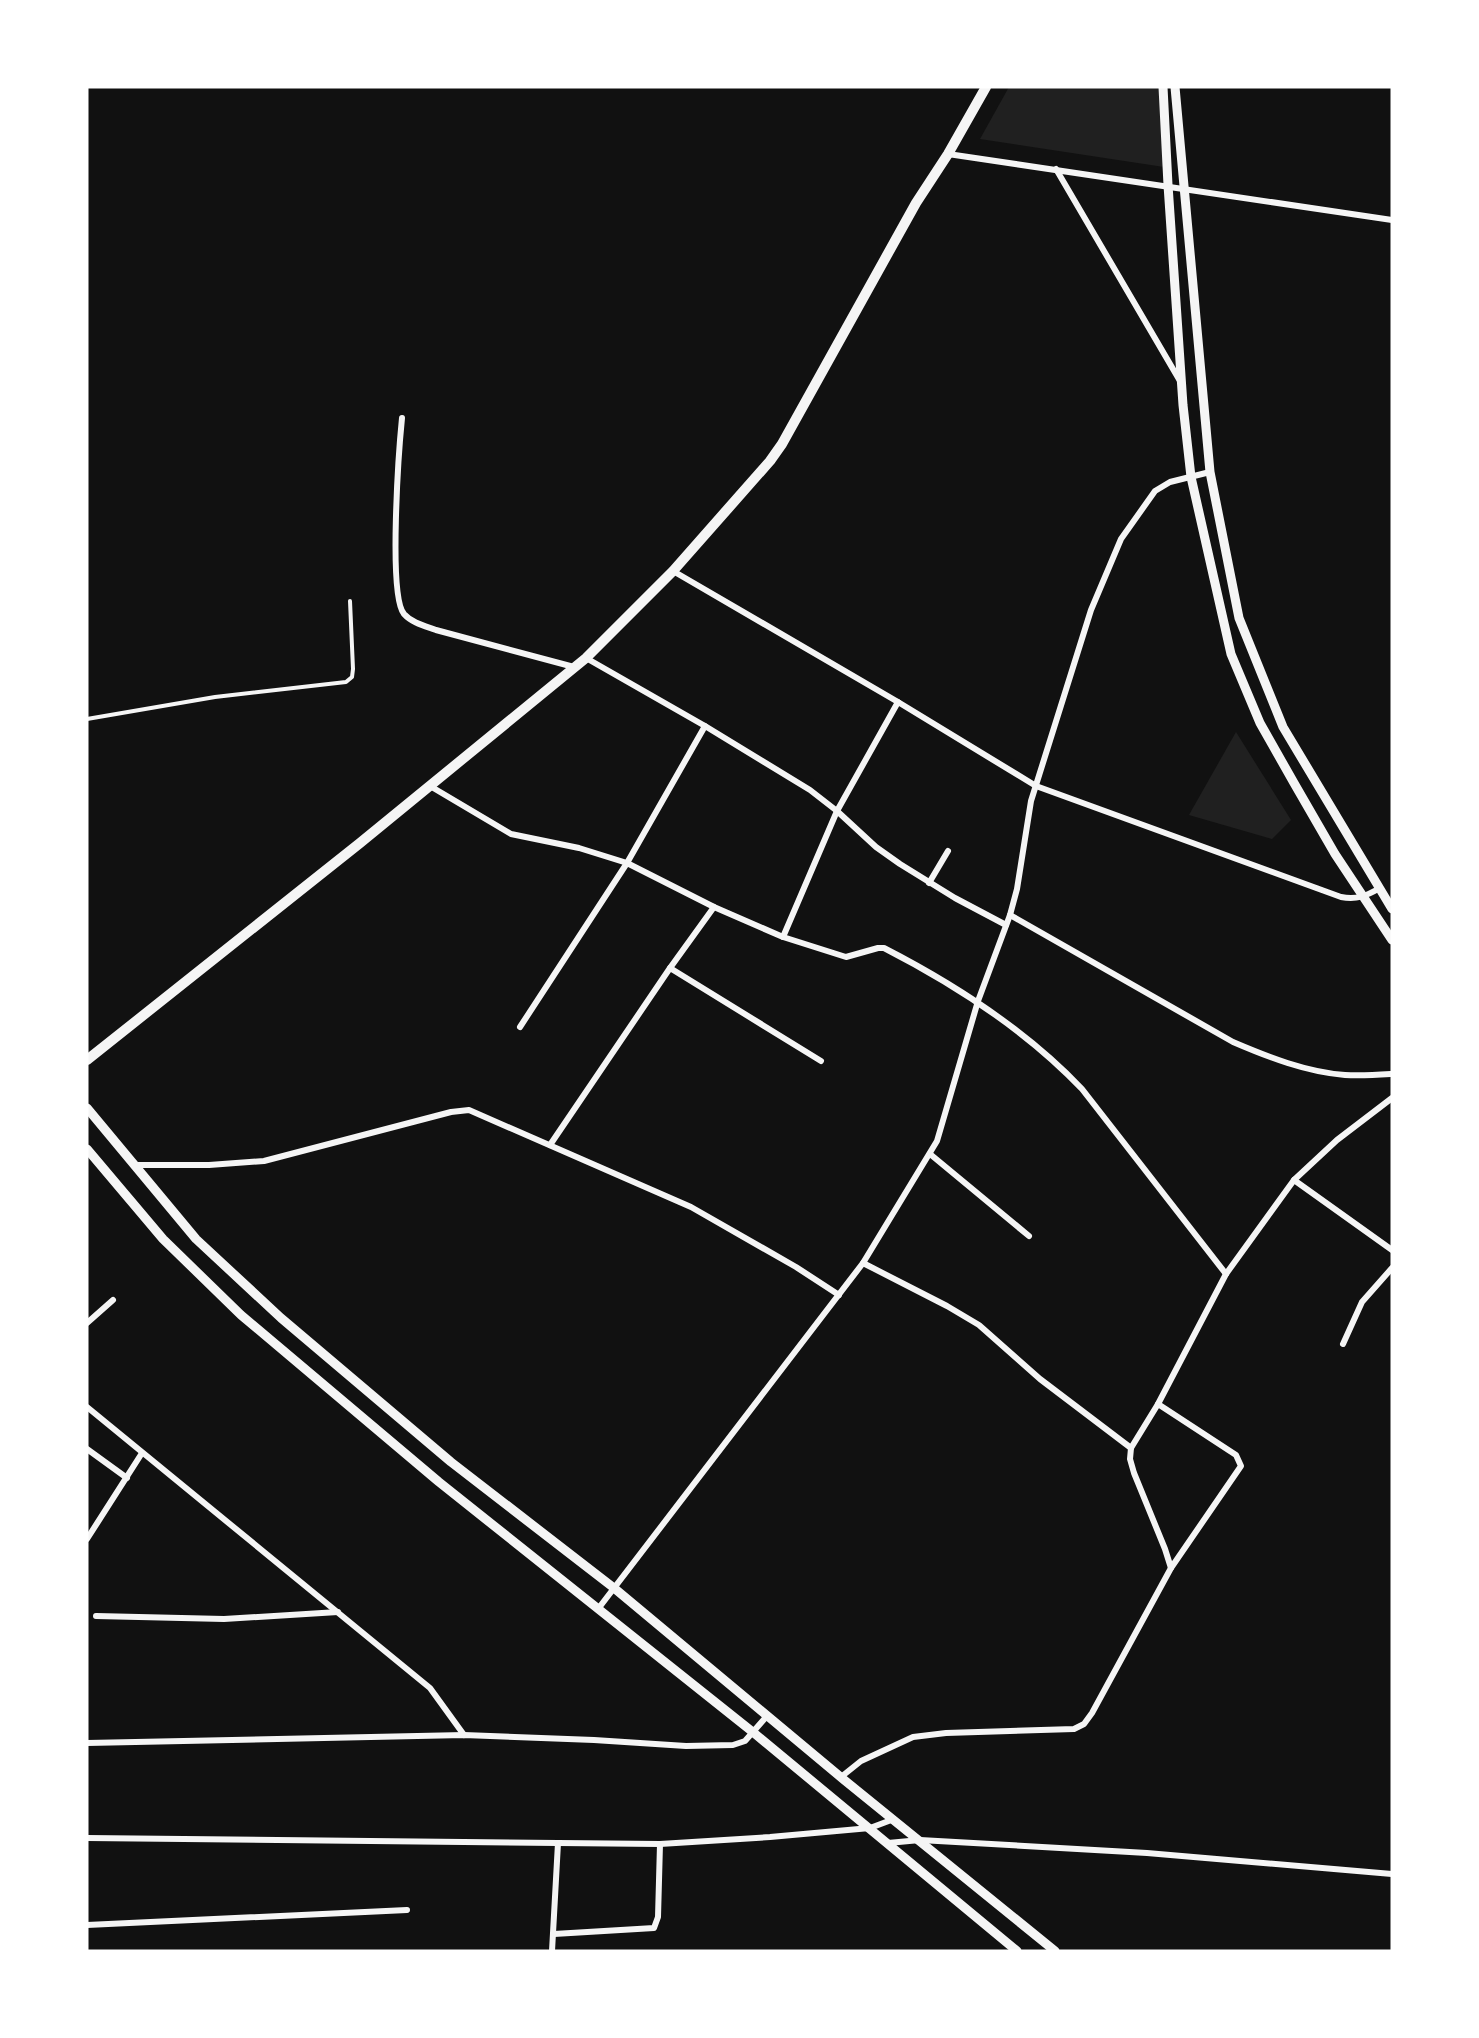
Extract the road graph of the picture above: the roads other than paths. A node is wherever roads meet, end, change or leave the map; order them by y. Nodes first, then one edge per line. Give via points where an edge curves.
1 (986, 87) edge
2 (1163, 87) edge
3 (1175, 87) edge
4 (948, 154) junction
5 (1056, 169) junction
6 (1168, 185) junction
7 (1185, 188) junction
8 (1392, 220) edge
9 (1195, 296) junction
10 (1176, 298) junction
11 (1182, 385) junction
12 (402, 418) dead end
13 (1210, 472) junction
14 (1191, 477) junction
15 (673, 572) junction
16 (350, 601) dead end
17 (586, 658) junction
18 (575, 667) junction
19 (898, 702) junction
20 (87, 719) edge
21 (705, 726) junction
22 (430, 786) junction
23 (1036, 786) junction
24 (837, 812) junction
25 (948, 852) dead end
26 (627, 863) junction
27 (929, 883) junction
28 (1380, 888) junction
29 (1364, 897) junction
30 (714, 907) junction
31 (1392, 909) edge
32 (1010, 915) junction
33 (1006, 925) junction
34 (783, 938) junction
35 (1392, 940) edge
36 (670, 968) junction
37 (978, 1001) junction
38 (520, 1027) dead end
39 (87, 1060) edge
40 (821, 1061) dead end
41 (1392, 1074) edge
42 (1392, 1098) edge
43 (87, 1108) edge
44 (550, 1145) junction
45 (87, 1149) edge
46 (930, 1154) junction
47 (134, 1165) junction
48 (1294, 1180) junction
49 (1029, 1236) dead end
50 (1392, 1250) edge
51 (863, 1263) junction
52 (1392, 1268) edge
53 (1226, 1274) junction
54 (839, 1295) junction
55 (113, 1300) dead end
56 (87, 1323) edge
57 (1343, 1344) dead end
58 (1158, 1404) junction
59 (87, 1407) edge
60 (1131, 1448) junction
61 (87, 1449) edge
62 (142, 1453) junction
63 (127, 1478) junction
64 (87, 1539) edge
65 (1170, 1568) junction
66 (614, 1588) junction
67 (598, 1609) junction
68 (339, 1612) junction
69 (96, 1616) dead end
70 (767, 1716) junction
71 (754, 1733) junction
72 (464, 1735) junction
73 (87, 1743) edge
74 (841, 1777) junction
75 (894, 1818) junction
76 (870, 1828) junction
77 (87, 1838) edge
78 (920, 1840) junction
79 (558, 1843) junction
80 (888, 1843) junction
81 (660, 1844) junction
82 (1392, 1874) edge
83 (407, 1910) dead end
84 (87, 1925) edge
85 (554, 1934) junction
86 (552, 1951) edge
87 (1017, 1951) edge
88 (1055, 1951) edge

1 - 4 main road
2 - 6 street
3 - 7 street
4 - 5 street
4 - 15 main road via 916,203 782,444
5 - 6 street
5 - 11 street
6 - 7 street
6 - 10 street
7 - 8 street
7 - 9 street
9 - 10 street
9 - 13 street
10 - 11 street
11 - 14 street
12 - 18 street via 396,485 398,602 403,613 436,630
13 - 14 street
13 - 28 street via 1239,618 1248,642 1283,727
14 - 23 street via 1155,491 1121,539 1092,610
14 - 29 street via 1231,654 1248,696 1294,783
15 - 17 main road
15 - 19 street
16 - 20 lane via 353,669 346,682 215,697
17 - 18 main road
17 - 21 street
18 - 22 main road
19 - 23 street
19 - 24 street
21 - 24 street via 810,790
21 - 26 street
22 - 26 street via 511,834
22 - 39 main road
23 - 29 street via 1341,897
23 - 32 street
24 - 27 street via 876,847
24 - 34 street
25 - 27 street
26 - 30 street
26 - 38 street
27 - 33 street
28 - 29 street
28 - 31 street
29 - 35 street
30 - 34 street
30 - 36 street
32 - 33 street
32 - 41 street via 1233,1042 1261,1054 1344,1075
33 - 37 street
34 - 37 street via 846,957 884,948
36 - 40 street
36 - 44 street
37 - 46 street via 941,1133
37 - 53 street via 1082,1089
42 - 48 street via 1337,1140
43 - 47 street
44 - 47 street via 476,1111 463,1110 264,1161
44 - 54 street via 691,1207
45 - 67 street via 163,1239 241,1315 439,1482
46 - 49 street
46 - 51 street
47 - 66 street via 196,1239 281,1318 451,1462
48 - 50 street
48 - 53 street
51 - 54 street
51 - 60 street via 979,1325 1040,1379
52 - 57 street via 1362,1302
53 - 58 street
54 - 66 street
55 - 56 street
58 - 60 street
58 - 65 street via 1236,1455 1240,1466
59 - 62 street
60 - 65 street via 1134,1473
61 - 63 street
62 - 63 street
62 - 68 street
63 - 64 street
65 - 74 street via 1084,1724 1074,1729 913,1737 861,1761
66 - 67 street
66 - 70 street
67 - 71 street
68 - 69 street via 224,1619
68 - 72 street via 430,1688
70 - 71 street
70 - 74 street
71 - 72 street via 733,1745 686,1746
71 - 76 street
72 - 73 street
74 - 75 street
75 - 76 street
75 - 78 street
76 - 80 street
76 - 81 street
77 - 79 street
78 - 80 street
78 - 82 street via 1148,1853
78 - 88 street
79 - 81 street
79 - 85 street
80 - 87 street
81 - 85 street via 658,1917 654,1928
83 - 84 street
85 - 86 street

